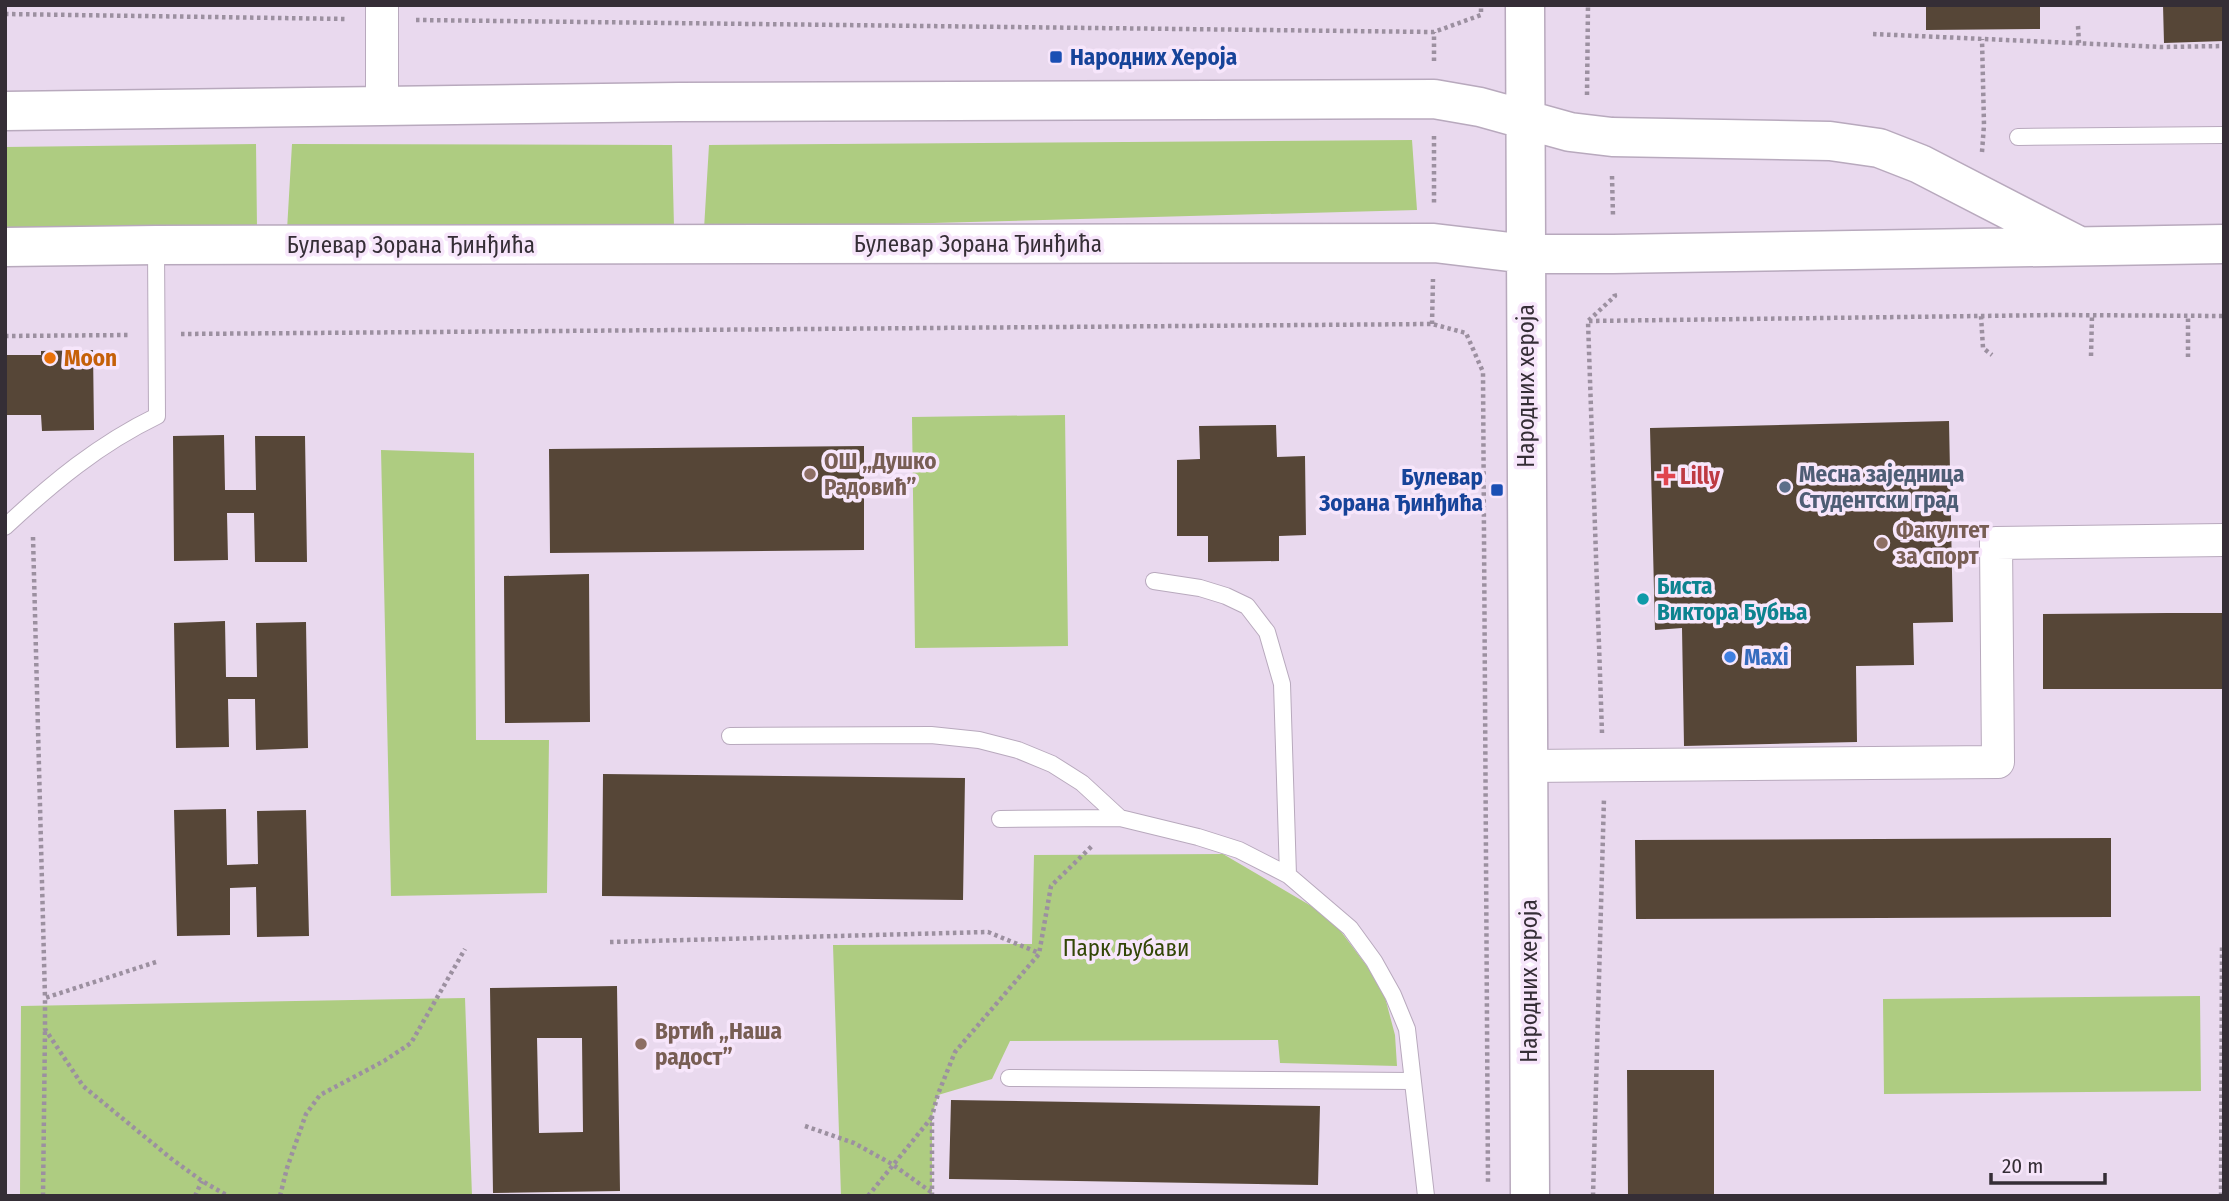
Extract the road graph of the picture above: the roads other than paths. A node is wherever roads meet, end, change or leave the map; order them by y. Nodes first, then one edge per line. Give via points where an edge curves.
1 (1525, 5) edge
2 (382, 13) edge
3 (382, 105) junction
4 (5, 111) edge
5 (1525, 118) junction
6 (2224, 135) edge
7 (2018, 136) dead end
8 (2224, 244) edge
9 (156, 245) junction
10 (2077, 245) junction
11 (5, 247) edge
12 (1526, 254) junction
13 (5, 527) edge
14 (2224, 540) edge
15 (1154, 581) dead end
16 (730, 736) dead end
17 (1528, 766) junction
18 (1120, 818) junction
19 (1000, 819) dead end
20 (1288, 875) junction
21 (1009, 1078) dead end
22 (1413, 1082) junction
23 (1426, 1196) edge
24 (1530, 1196) edge

1 - 5 street, Народних хероја
2 - 3 street
3 - 4 street, Булевар Зорана Ђинђића
3 - 5 street, Булевар Зорана Ђинђића via 1434,99
5 - 10 street, Булевар Зорана Ђинђића via 1570,132 1612,137 1830,141 1879,148 1920,164
5 - 12 street, Народних хероја
6 - 7 lane
8 - 10 street, Булевар Зорана Ђинђића
9 - 11 street, Булевар Зорана Ђинђића
9 - 12 street, Булевар Зорана Ђинђића via 1434,243
9 - 13 lane via 157,416 123,432 86,458
10 - 12 street, Булевар Зорана Ђинђића
12 - 17 street, Народних хероја
14 - 17 street via 1996,543 1998,762
15 - 20 lane via 1200,588 1237,601 1247,606 1267,632 1282,684
16 - 18 lane via 931,735 979,740 1052,764 1082,783
17 - 24 street, Народних хероја
18 - 19 lane
18 - 20 lane via 1239,850
20 - 22 lane via 1350,928 1374,961 1407,1029
21 - 22 lane
22 - 23 lane

